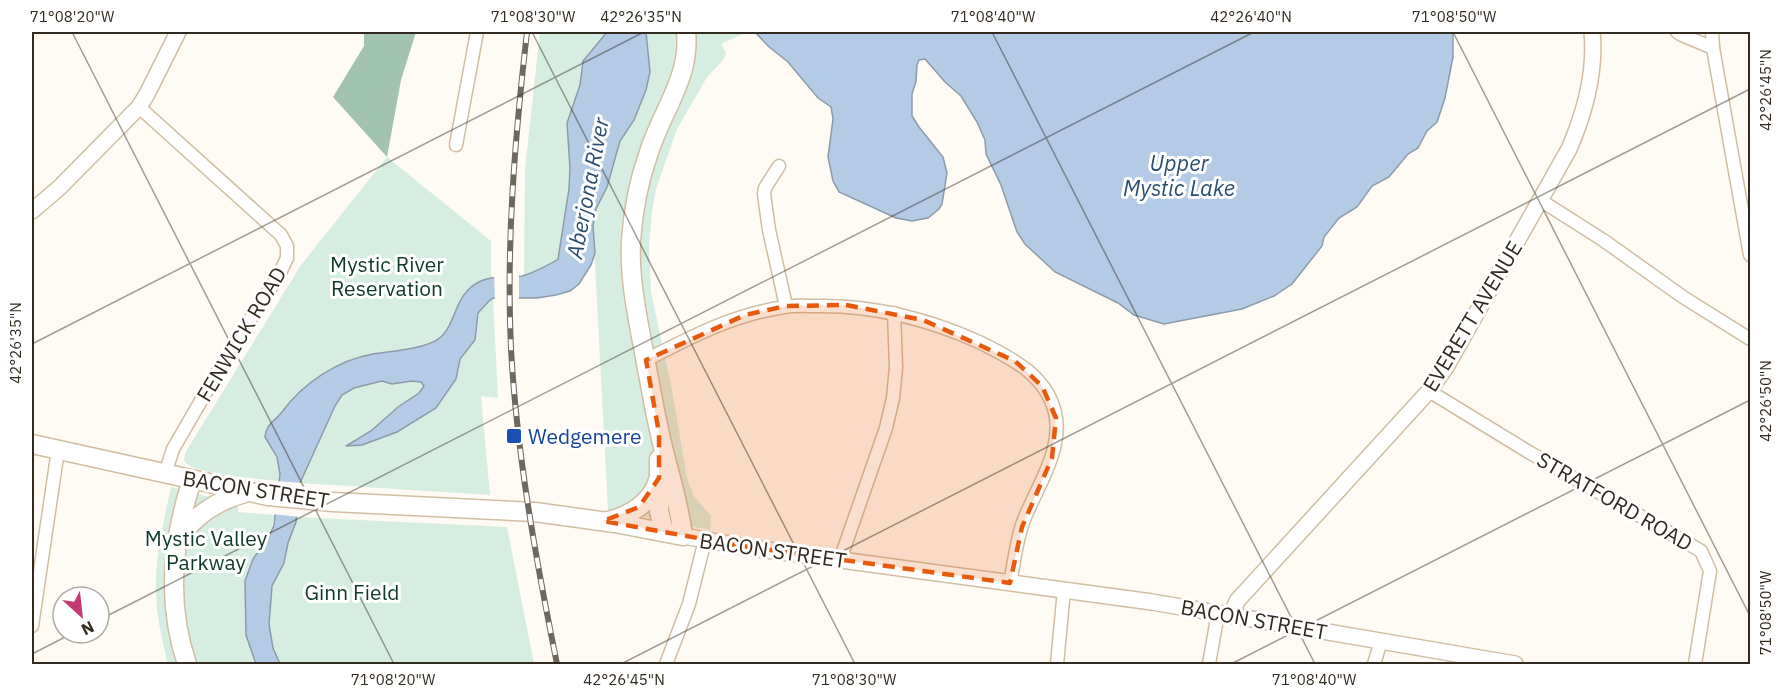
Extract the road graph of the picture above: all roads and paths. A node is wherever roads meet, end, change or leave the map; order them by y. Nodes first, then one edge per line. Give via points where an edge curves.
1 (178, 32) edge
2 (477, 32) edge
3 (686, 32) edge
4 (1592, 32) edge
5 (1677, 32) edge
6 (1712, 32) edge
7 (1713, 48) junction
8 (139, 107) junction
9 (456, 146) dead end
10 (779, 166) dead end
11 (1540, 200) junction
12 (32, 212) edge
13 (1750, 255) edge
14 (786, 306) junction
15 (894, 313) junction
16 (1750, 339) edge
17 (646, 360) junction
18 (1429, 391) junction
19 (659, 433) junction
20 (32, 444) edge
21 (58, 450) junction
22 (165, 474) junction
23 (659, 478) junction
24 (192, 480) junction
25 (248, 492) junction
26 (603, 521) junction
27 (664, 532) junction
28 (683, 536) junction
29 (705, 540) junction
30 (176, 544) junction
31 (840, 560) junction
32 (1010, 583) junction
33 (1064, 590) junction
34 (1224, 615) junction
35 (32, 626) edge
36 (1381, 641) junction
37 (187, 664) edge
38 (666, 664) edge
39 (1058, 664) edge
40 (1209, 664) edge
41 (1374, 664) edge
42 (1512, 664) edge
43 (1695, 664) edge

1 - 8 street
2 - 9 street
3 - 17 main road via 683,69 649,151 633,212 633,283
4 - 11 street, EVERETT AVENUE via 1591,79 1581,120
5 - 7 street
6 - 7 street
7 - 13 street
8 - 12 street
8 - 22 street, FENWICK ROAD via 281,235 287,246 287,258 279,275 173,449
10 - 14 street via 764,194
11 - 16 street
11 - 18 street, EVERETT AVENUE
14 - 15 street via 846,305
14 - 17 street via 703,330
15 - 31 street via 893,398
15 - 32 street via 954,331 1016,361 1031,372 1052,403 1056,418 1052,458 1022,527
17 - 19 main road
18 - 34 street, EVERETT AVENUE
18 - 43 street, STRATFORD ROAD via 1701,551 1710,571
19 - 23 main road
19 - 28 main road
20 - 21 main road, BACON STREET
21 - 22 main road, BACON STREET
21 - 35 street
22 - 24 main road, BACON STREET
23 - 26 main road via 652,494 639,507
23 - 27 main road
24 - 25 main road, BACON STREET
24 - 30 main road
25 - 26 main road, BACON STREET via 308,501 522,511
25 - 30 main road via 205,511
26 - 27 main road, BACON STREET
27 - 28 main road, BACON STREET
28 - 29 street, BACON STREET
29 - 31 street, BACON STREET
29 - 38 street via 691,598
30 - 37 main road via 174,602
31 - 32 street, BACON STREET
32 - 33 street, BACON STREET
33 - 34 street, BACON STREET
33 - 39 street
34 - 36 street, BACON STREET
34 - 40 street
36 - 41 street
36 - 42 street, BACON STREET

